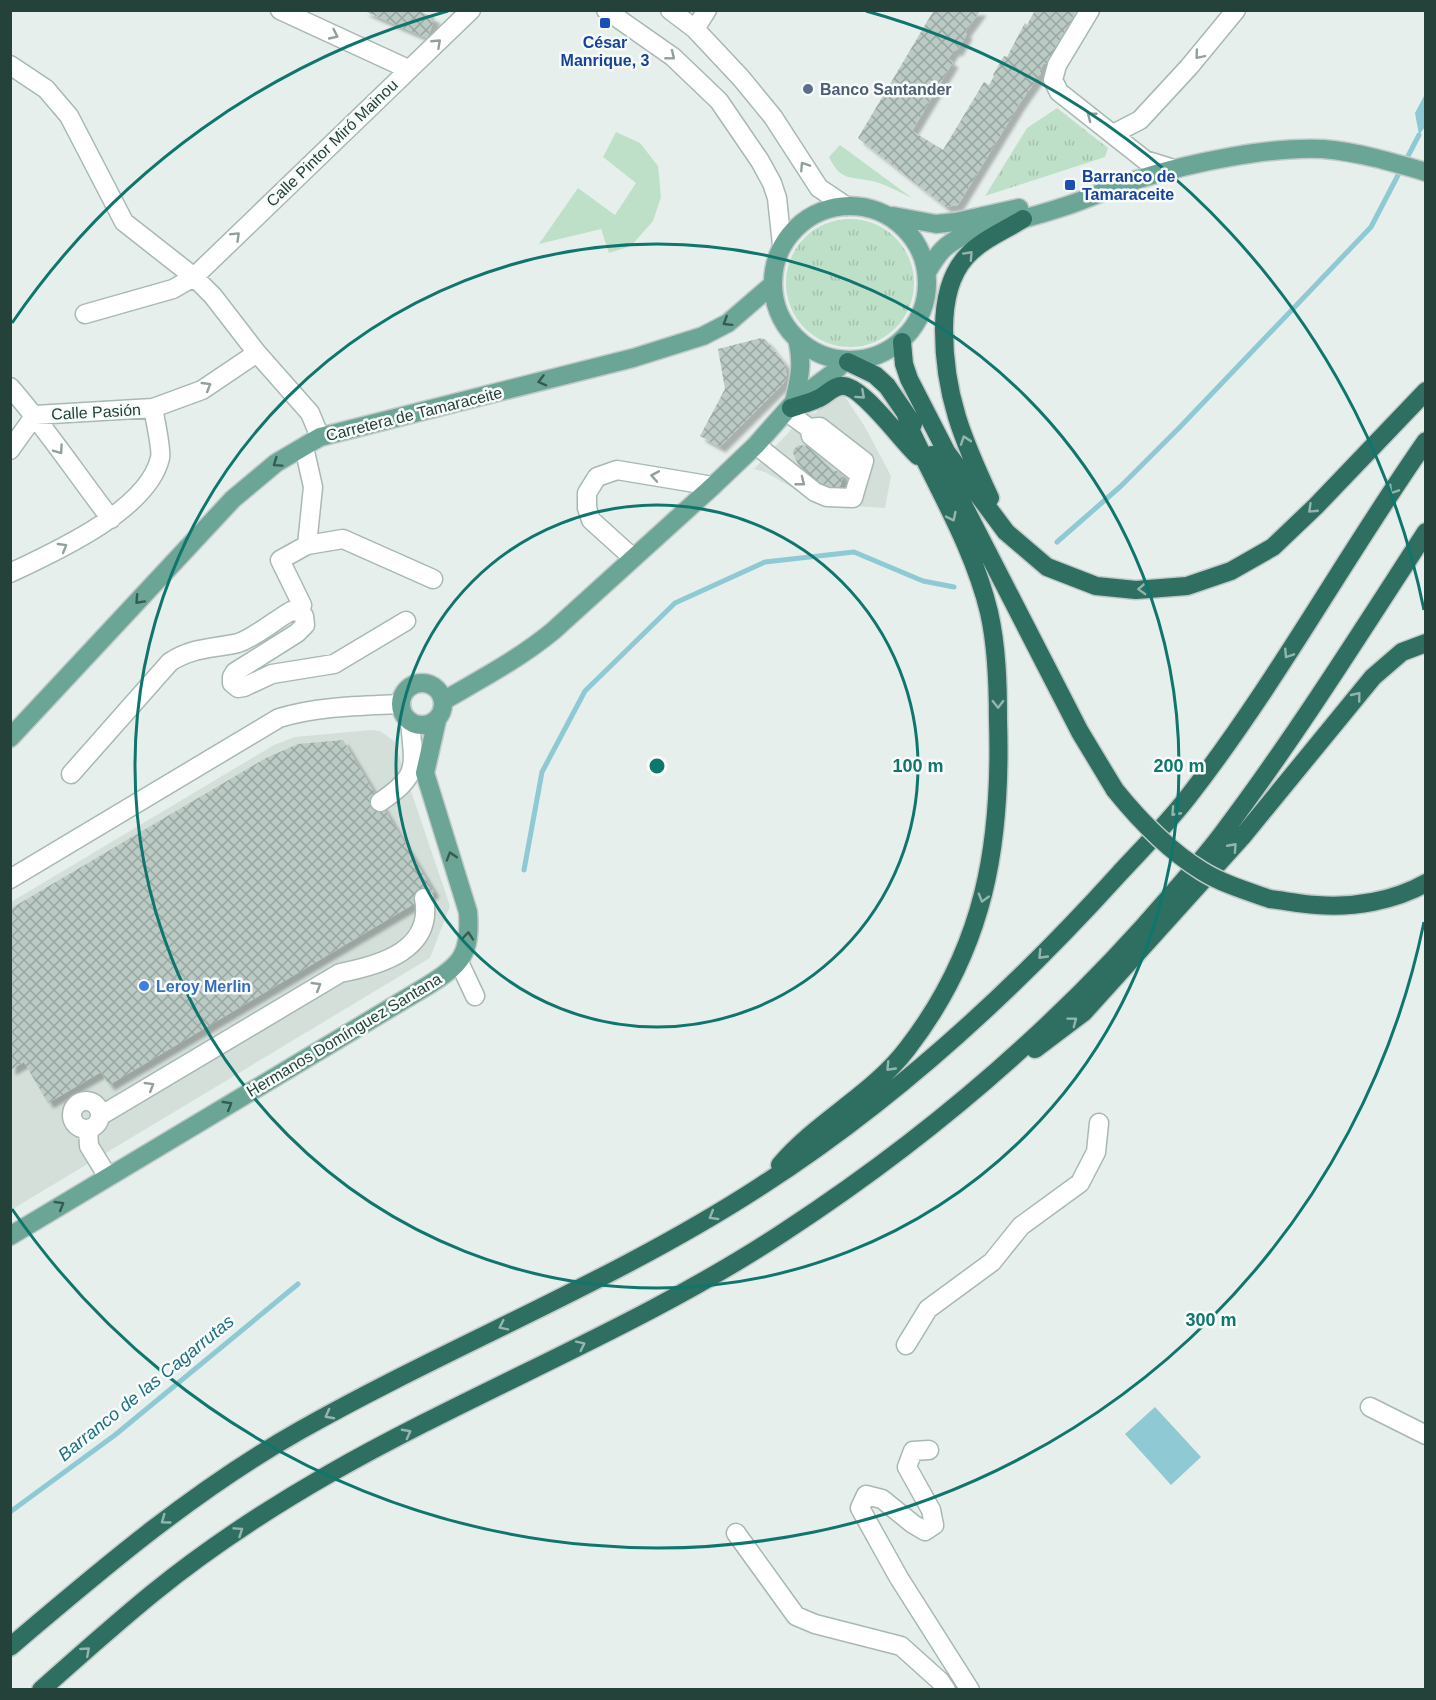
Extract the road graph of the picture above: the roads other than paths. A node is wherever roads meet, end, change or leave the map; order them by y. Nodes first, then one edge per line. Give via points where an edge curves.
1 (280, 10) edge
2 (471, 10) edge
3 (606, 10) edge
4 (670, 10) edge
5 (707, 10) edge
6 (1090, 10) edge
7 (1236, 10) edge
8 (695, 28) junction
9 (10, 65) edge
10 (408, 69) junction
11 (1113, 134) junction
12 (1174, 169) junction
13 (1425, 172) edge
14 (1089, 196) junction
15 (846, 206) junction
16 (889, 215) junction
17 (1023, 219) junction
18 (782, 245) junction
19 (927, 272) junction
20 (194, 277) junction
21 (772, 285) junction
22 (84, 314) dead end
23 (902, 342) junction
24 (798, 343) junction
25 (257, 353) junction
26 (846, 362) junction
27 (10, 387) edge
28 (1425, 391) edge
29 (791, 407) junction
30 (153, 408) junction
31 (35, 415) junction
32 (906, 415) junction
33 (320, 437) junction
34 (1425, 441) edge
35 (756, 445) junction
36 (304, 447) junction
37 (10, 450) edge
38 (947, 453) junction
39 (926, 464) junction
40 (950, 479) junction
41 (713, 486) junction
42 (111, 519) junction
43 (1006, 532) junction
44 (1425, 532) edge
45 (307, 544) junction
46 (633, 558) junction
47 (10, 573) edge
48 (433, 579) dead end
49 (300, 612) junction
50 (406, 621) dead end
51 (1425, 643) edge
52 (443, 701) junction
53 (401, 704) junction
54 (437, 720) junction
55 (411, 722) junction
56 (10, 738) edge
57 (425, 773) junction
58 (71, 774) dead end
59 (10, 879) edge
60 (1425, 883) edge
61 (424, 898) dead end
62 (459, 962) junction
63 (475, 996) dead end
64 (958, 1106) junction
65 (1099, 1123) dead end
66 (108, 1177) junction
67 (763, 1185) junction
68 (10, 1236) edge
69 (906, 1345) dead end
70 (1370, 1407) dead end
71 (1425, 1435) edge
72 (929, 1450) dead end
73 (736, 1533) dead end
74 (10, 1647) edge
75 (41, 1689) edge
76 (946, 1689) edge
77 (970, 1689) edge

1 -> 10 street
10 -> 2 street, Calle Pintor Miró Mainou
3 -> 18 street via 674,57 719,101 772,183
4 - 8 street
5 - 8 street
11 -> 6 street via 1059,92 1053,80
7 -> 11 street via 1140,120
15 -> 8 street via 819,188 772,117
9 - 20 street via 46,89 69,116 124,222
20 -> 10 street, Calle Pintor Miró Mainou
11 - 12 street via 1145,160
12 - 13 main road via 1245,155 1320,149 1361,154
12 - 14 main road
14 - 16 main road via 1066,197 936,224
14 - 17 main road
15 - 16 main road
15 - 18 main road via 825,210 806,220
16 - 19 main road via 913,238
17 - 19 main road via 950,242
43 -> 17 highway via 954,409 947,383 944,317 949,287 967,255
18 - 21 main road
19 - 23 main road via 926,304
20 - 22 street, Calle Pintor Miró Mainou via 173,289
20 - 25 street
21 - 24 main road via 774,304
21 -> 33 main road, Carretera de Tamaraceite via 728,323 703,336 633,358
23 - 26 main road via 869,357
23 - 38 highway via 909,379
24 - 26 main road via 826,358
24 - 29 main road via 802,372
30 -> 25 street, Calle Pasión via 202,390
25 - 33 street via 310,413
26 - 29 main road
26 - 32 highway via 887,386
27 - 31 street
28 -> 43 highway via 1273,547 1231,571 1187,586 1136,590 1096,586 1047,567
29 - 35 main road
35 -> 29 street via 815,492 827,497 853,498 864,461 820,427 809,428
29 -> 39 highway via 820,399 834,387 852,387 864,395
30 - 31 street, Calle Pasión
30 - 42 street via 161,457 147,485
31 - 37 street, Calle Pasión
31 -> 42 street
32 - 39 highway
32 - 40 highway
33 - 36 main road, Carretera de Tamaraceite
34 -> 67 highway via 1266,690 1187,799 1023,975 859,1116
35 - 41 main road
36 - 45 street via 313,487
36 -> 56 main road, Carretera de Tamaraceite via 276,463 233,499
38 - 40 highway
38 - 43 highway
39 -> 67 highway via 974,563 989,612 997,661 995,832 987,884 954,976 906,1051 874,1084 796,1145
40 - 60 highway, bridge via 1080,732 1115,790 1139,820 1173,850 1203,872 1237,888 1317,906 1363,904 1414,890
41 - 46 main road
41 -> 46 street via 617,470 597,477 587,493 591,520
47 -> 42 street
44 - 64 highway via 1311,710 1223,834 1142,929 1075,998
45 - 48 street via 343,539
45 - 49 street via 280,560 302,605
46 - 52 main road via 529,650
49 - 50 street via 305,625 236,672 232,683 244,687 272,674 334,664
49 - 58 street via 291,611 240,642 201,648 170,662
64 -> 51 highway via 1084,1012 1242,837 1373,677 1402,652
52 - 53 main road via 431,685 417,684 405,691
52 - 54 main road
53 - 55 main road via 405,718
53 - 59 street via 300,712 279,718
54 - 55 main road via 424,726
54 - 57 main road, Hermanos Domínguez Santana
55 - 57 street via 413,768 383,807 405,799
62 -> 57 main road, Hermanos Domínguez Santana via 467,947 468,912
66 -> 61 street via 89,1146 94,1122 340,973 383,962 410,947 423,929 427,914
62 - 63 street
66 -> 62 main road, Hermanos Domínguez Santana via 427,986
75 -> 64 highway via 154,1592 236,1532 327,1475 659,1307 782,1234 895,1156
65 - 69 street via 1096,1152 1080,1183 1021,1226 992,1262 928,1309
68 -> 66 main road, Hermanos Domínguez Santana
67 -> 74 highway via 680,1236 298,1431 211,1486 126,1549
70 - 71 street
72 - 77 street via 914,1451 908,1467 932,1510 934,1526 925,1531 882,1499 866,1496 860,1508 899,1578
73 - 76 street via 796,1616 901,1646

